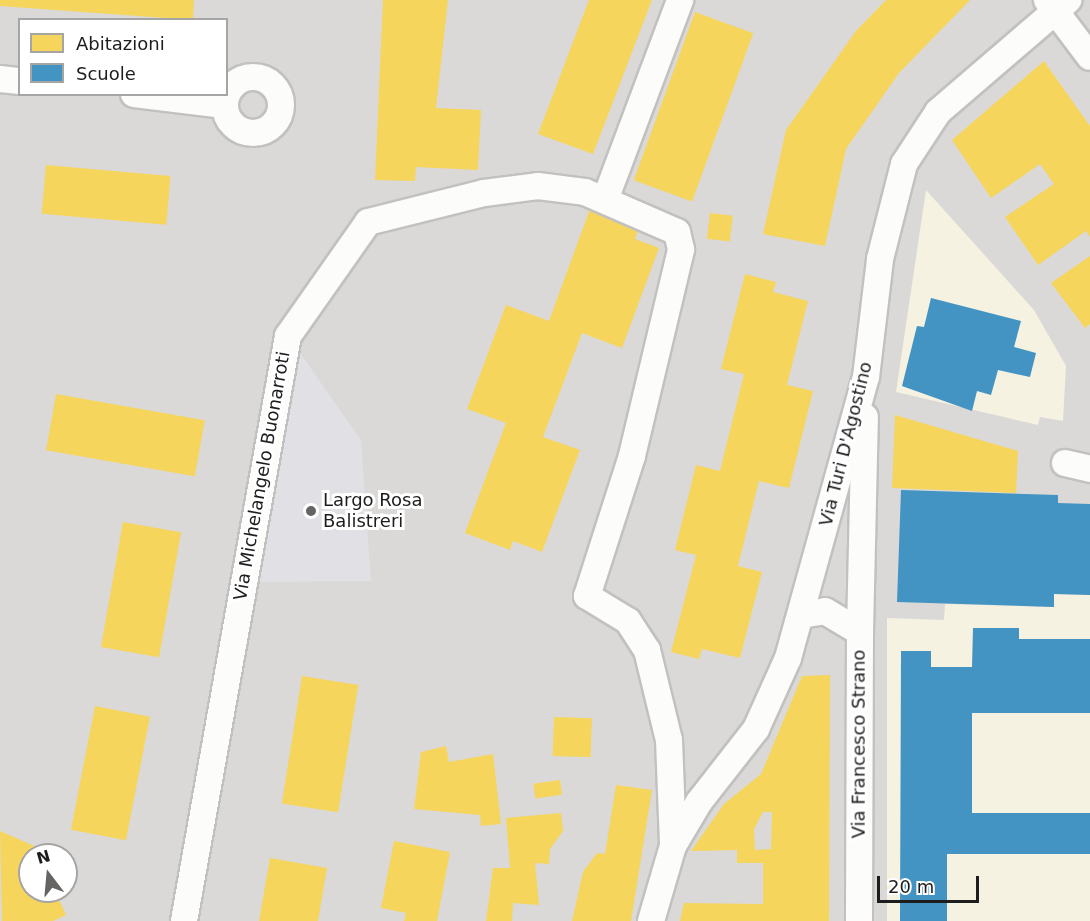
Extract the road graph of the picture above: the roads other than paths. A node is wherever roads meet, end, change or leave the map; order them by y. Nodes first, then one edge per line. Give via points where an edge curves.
1 (680, 0) edge
2 (1057, 3) edge
3 (1090, 57) edge
4 (0, 79) edge
5 (18, 81) edge
6 (150, 96) edge
7 (224, 105) dead end
8 (605, 200) junction
9 (866, 377) junction
10 (1065, 463) dead end
11 (1090, 469) edge
12 (801, 615) junction
13 (860, 632) junction
14 (673, 846) junction
15 (184, 921) edge
16 (651, 921) edge
17 (859, 921) edge

1 - 8 street
2 - 3 street
2 - 9 street, Via Turi D'Agostino via 938,112 904,164 880,259
4 - 5 street
6 - 7 street
8 - 14 street, Via Michelangelo Buonarroti via 676,232 681,250 632,456 587,596 628,621 647,650 669,740
8 - 15 street, Via Michelangelo Buonarroti via 538,186 368,222 288,336
9 - 12 street, Via Turi D'Agostino
9 - 13 street
10 - 11 street
12 - 13 street, Via Francesco Strano via 825,611
12 - 14 street, Via Turi D'Agostino via 756,729 699,802
13 - 17 street, Via Francesco Strano
14 - 16 street, Via Turi D'Agostino

